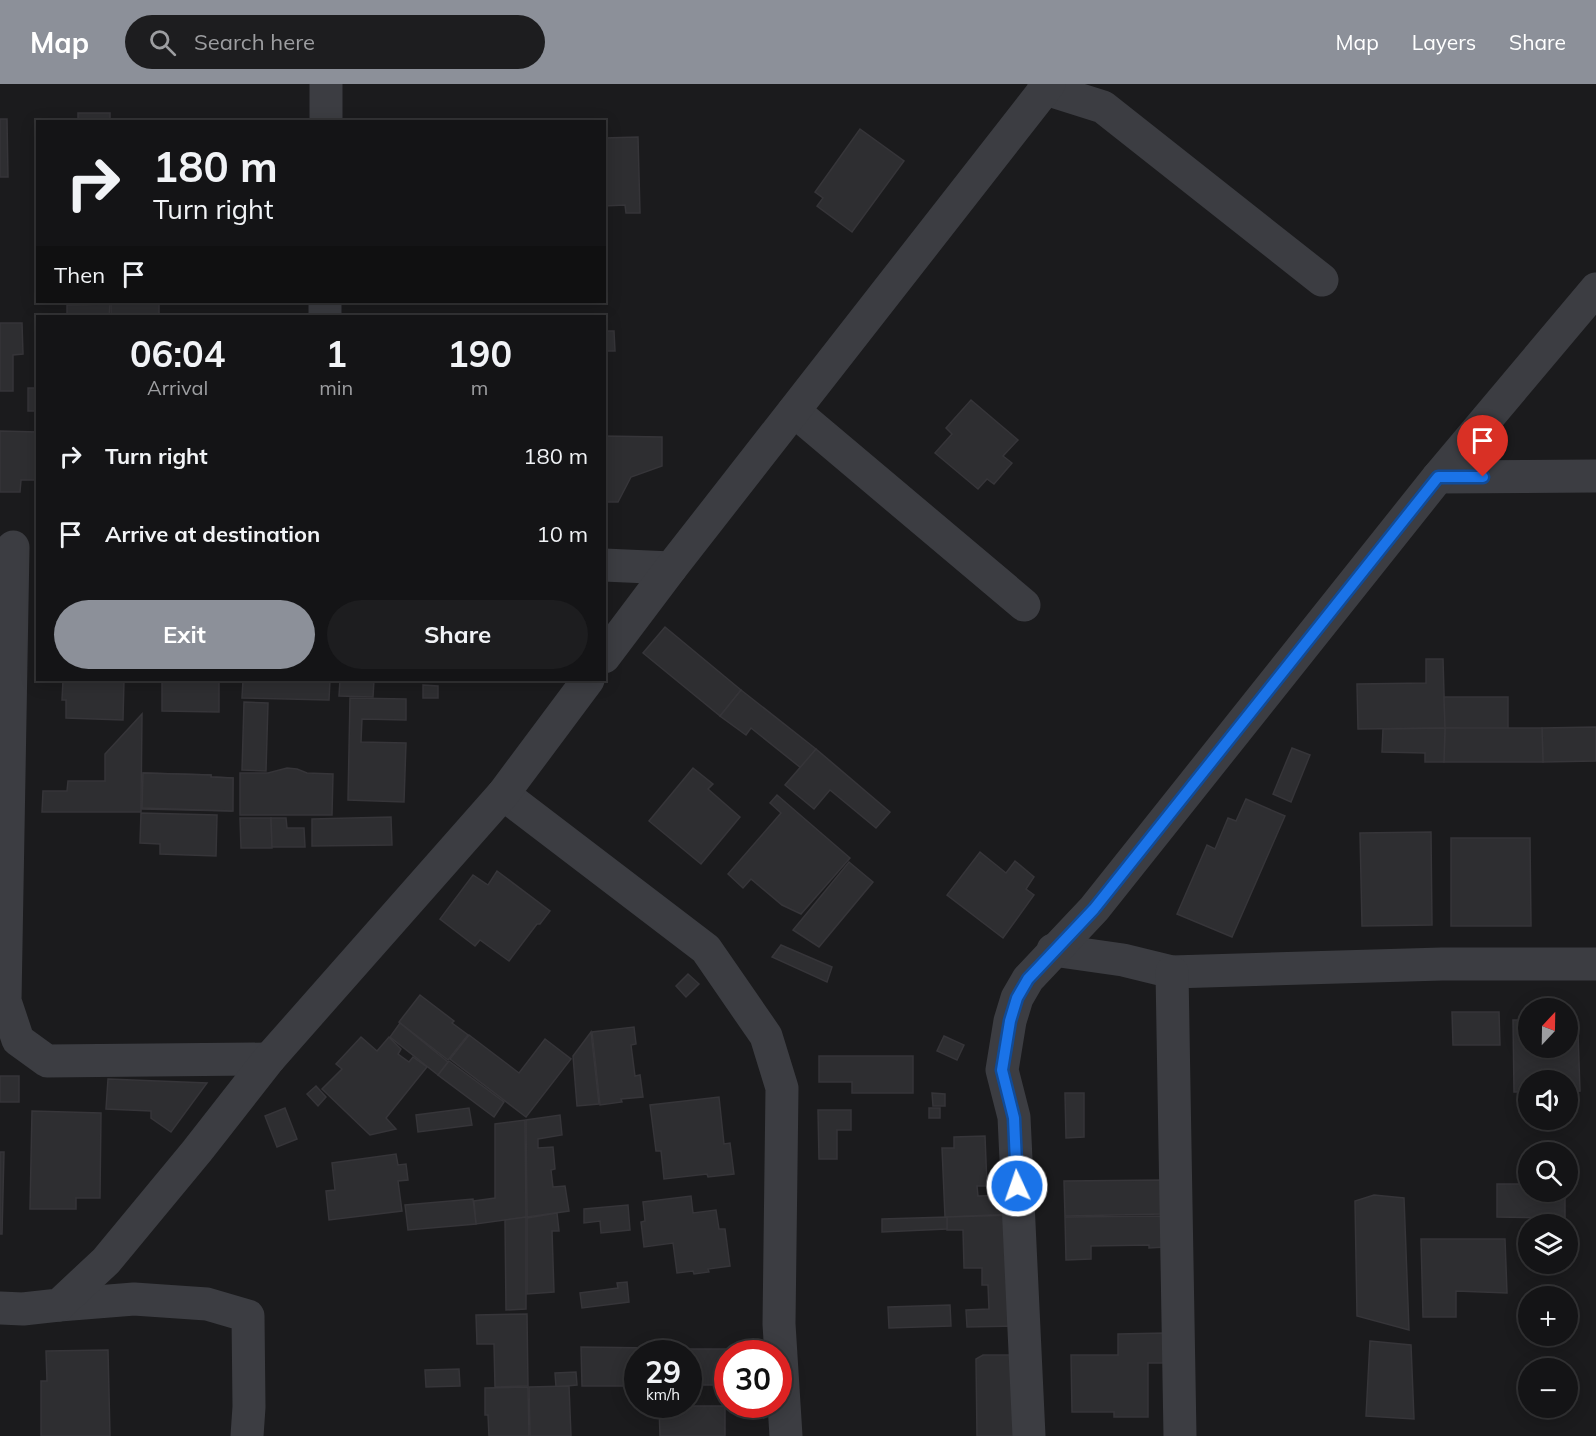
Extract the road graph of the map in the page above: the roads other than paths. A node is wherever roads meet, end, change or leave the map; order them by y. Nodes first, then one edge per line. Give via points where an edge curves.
1 (326, 84) edge
2 (1046, 86) edge
3 (326, 120) edge
4 (1322, 280) dead end
5 (1596, 290) edge
6 (794, 411) junction
7 (1596, 476) edge
8 (1438, 477) junction
9 (17, 547) edge
10 (606, 565) edge
11 (671, 568) junction
12 (1024, 605) dead end
13 (606, 654) edge
14 (587, 681) edge
15 (503, 794) junction
16 (1094, 909) junction
17 (1053, 950) junction
18 (1123, 960) junction
19 (1596, 964) edge
20 (1172, 972) junction
21 (269, 1059) junction
22 (59, 1305) junction
23 (0, 1308) edge
24 (247, 1436) edge
25 (786, 1436) edge
26 (1029, 1436) edge
27 (1180, 1436) edge

1 - 3 street
2 - 4 street via 1103,107
2 - 6 street
5 - 8 street
6 - 11 street
6 - 12 street
7 - 8 street
8 - 16 street
9 - 21 street via 5,1000 18,1040 47,1061
10 - 11 street
11 - 13 street
14 - 15 street
15 - 21 street
15 - 25 street via 706,949 766,1036 782,1088 779,1324
16 - 17 street
16 - 18 street
17 - 18 street
17 - 26 street via 1017,998 1002,1070 1014,1118
18 - 20 street
19 - 20 street
20 - 27 street
21 - 22 street via 106,1261
22 - 23 street
22 - 24 street via 134,1299 207,1304 248,1316

